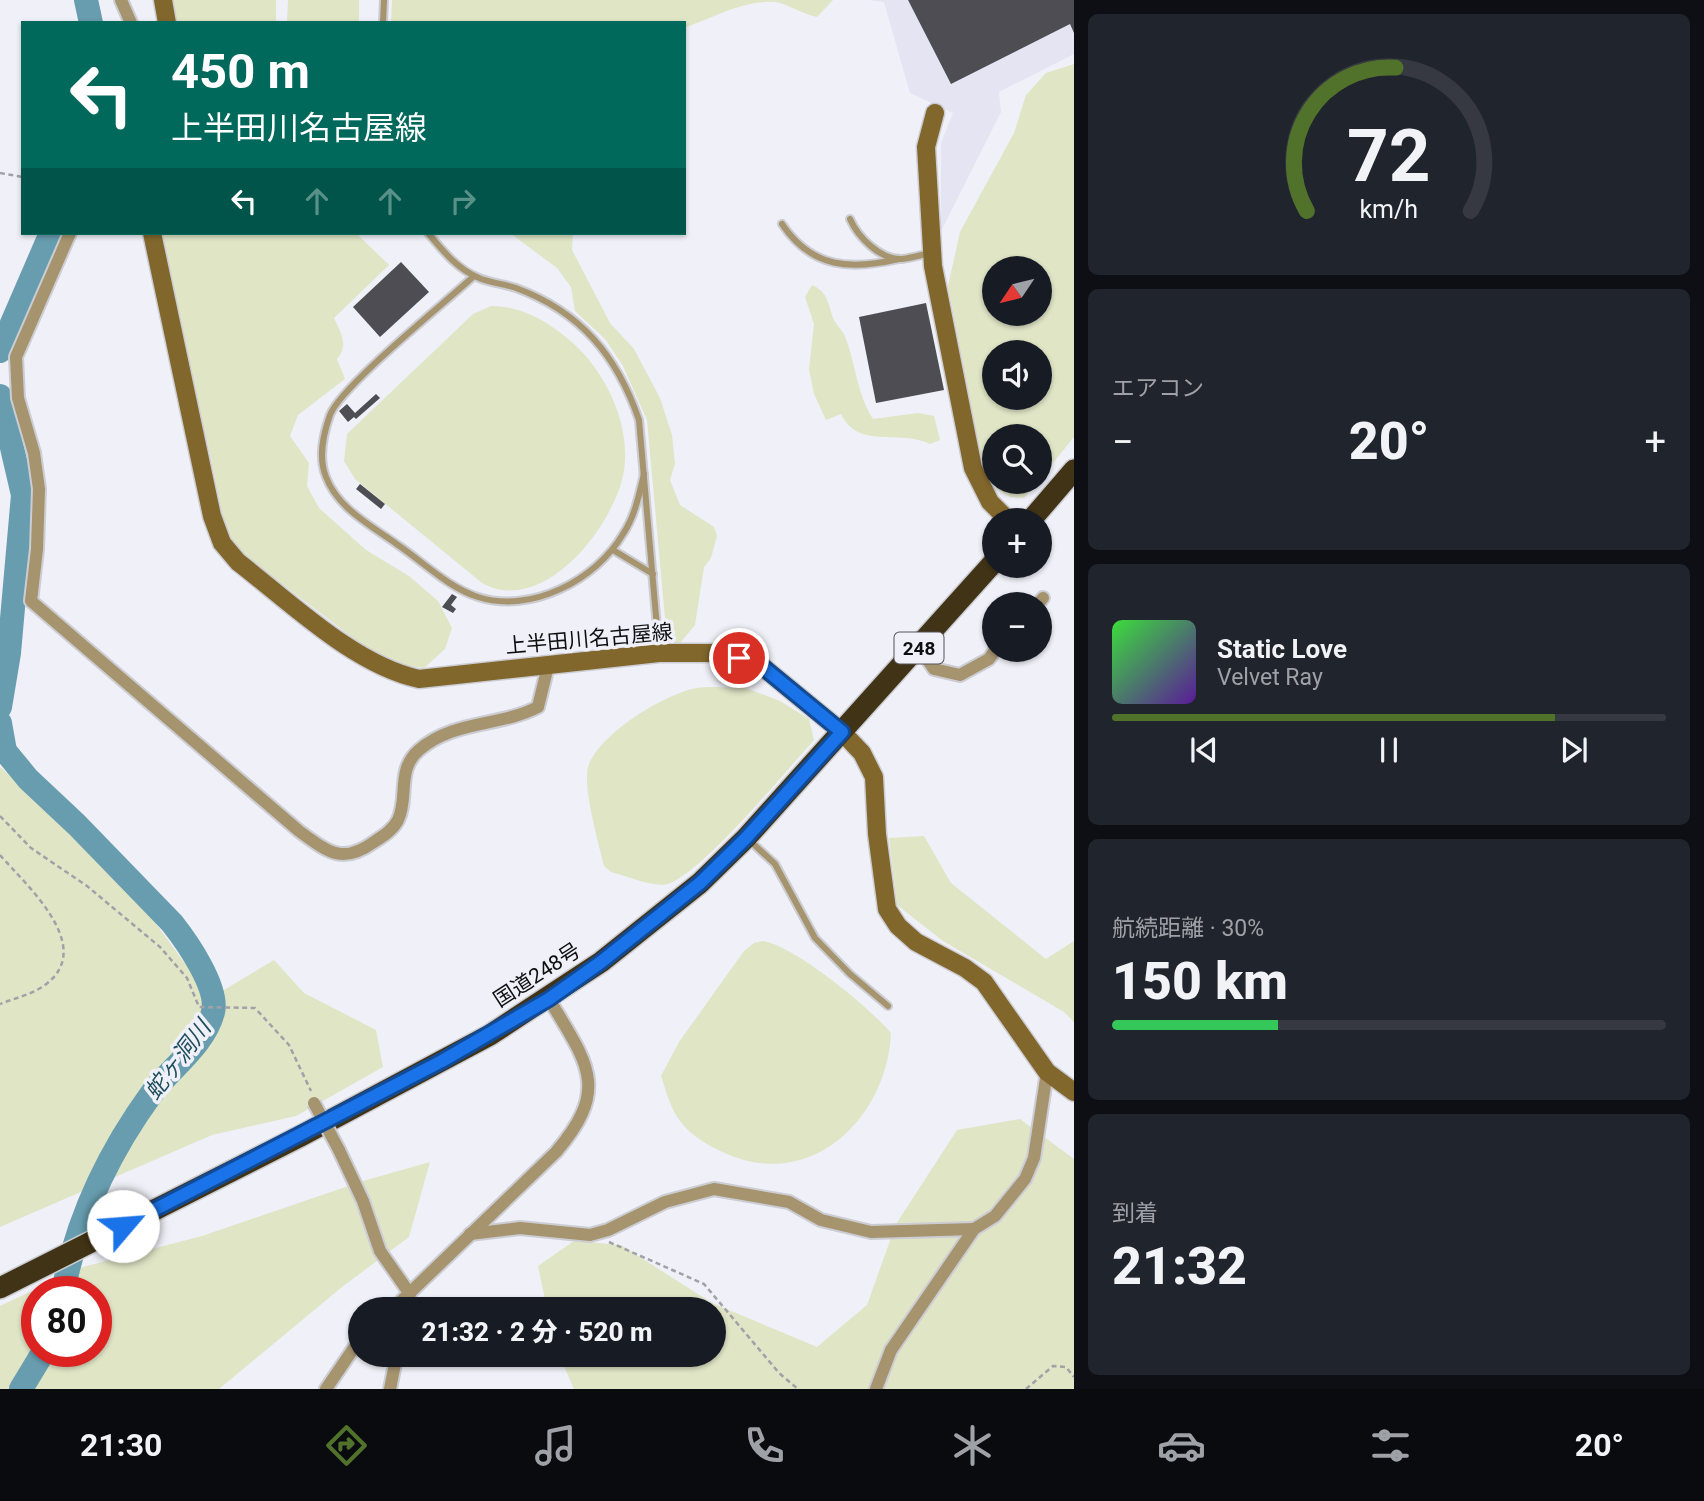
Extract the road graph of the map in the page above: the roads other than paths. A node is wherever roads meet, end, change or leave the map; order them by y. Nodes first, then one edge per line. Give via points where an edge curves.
1 (121, 0) edge
2 (163, 0) edge
3 (384, 0) edge
4 (130, 21) edge
5 (167, 21) edge
6 (383, 21) edge
7 (935, 113) dead end
8 (850, 219) dead end
9 (782, 224) dead end
10 (69, 235) edge
11 (152, 235) edge
12 (430, 235) edge
13 (932, 253) junction
14 (899, 260) junction
15 (474, 276) junction
16 (1074, 470) edge
17 (644, 474) junction
18 (996, 508) edge
19 (1041, 508) edge
20 (613, 550) junction
21 (653, 574) junction
22 (982, 576) edge
23 (919, 647) junction
24 (659, 653) junction
25 (984, 662) edge
26 (548, 666) junction
27 (842, 732) junction
28 (746, 838) junction
29 (549, 999) junction
30 (888, 1006) dead end
31 (1047, 1072) junction
32 (1074, 1092) edge
33 (314, 1103) road end
34 (974, 1229) junction
35 (470, 1234) junction
36 (0, 1288) edge
37 (410, 1294) junction
38 (407, 1297) edge
39 (409, 1297) edge
40 (348, 1357) edge
41 (394, 1367) edge
42 (326, 1389) edge
43 (390, 1389) edge
44 (876, 1389) edge

1 - 4 street
2 - 5 main road
3 - 6 lane
7 - 13 main road via 926,147
8 - 14 lane via 869,246
9 - 14 lane via 792,240 836,264 864,267
10 - 26 street via 23,337 14,375 39,489 31,601 299,831 323,849 344,856 357,854 392,830 399,819 406,767 417,752 444,732 522,716 538,707
11 - 26 main road, 上半田川名古屋線 via 212,516 222,543 237,562 368,662 397,674 419,679
12 - 15 lane via 462,270
13 - 14 lane
13 - 18 main road via 972,468
15 - 17 lane via 516,289 573,318 598,343 631,396 639,420
15 - 20 lane via 338,400 322,444 326,479 349,509 460,589 489,600 524,600 562,588
16 - 19 highway
17 - 20 lane via 632,519
17 - 21 lane
20 - 21 lane
21 - 24 lane
22 - 23 highway, 国道248号 / 248
23 - 25 street via 934,668 960,675
23 - 27 highway, 国道248号 / 248
24 - 26 main road, 上半田川名古屋線
24 - 27 main road, 上半田川名古屋線 via 720,653 758,663
27 - 28 highway, 国道248号 / 248
27 - 31 main road, 上半田川名古屋線 via 862,752 874,777 887,909 916,942 984,982
28 - 29 highway, 国道248号 / 248 via 668,910
28 - 30 lane via 775,864 816,938
29 - 35 street via 587,1071 587,1106 556,1152
29 - 36 highway, 国道248号 / 248 via 478,1042
31 - 32 main road, 上半田川名古屋線
31 - 34 street via 1034,1158 1025,1179 1003,1208
33 - 37 street, bridge via 363,1201 380,1251
34 - 35 street via 871,1232 821,1220 789,1202 713,1189 665,1202 594,1234 520,1228
34 - 44 street via 891,1350
35 - 37 street
37 - 38 street
37 - 39 street
40 - 42 street
41 - 43 street

